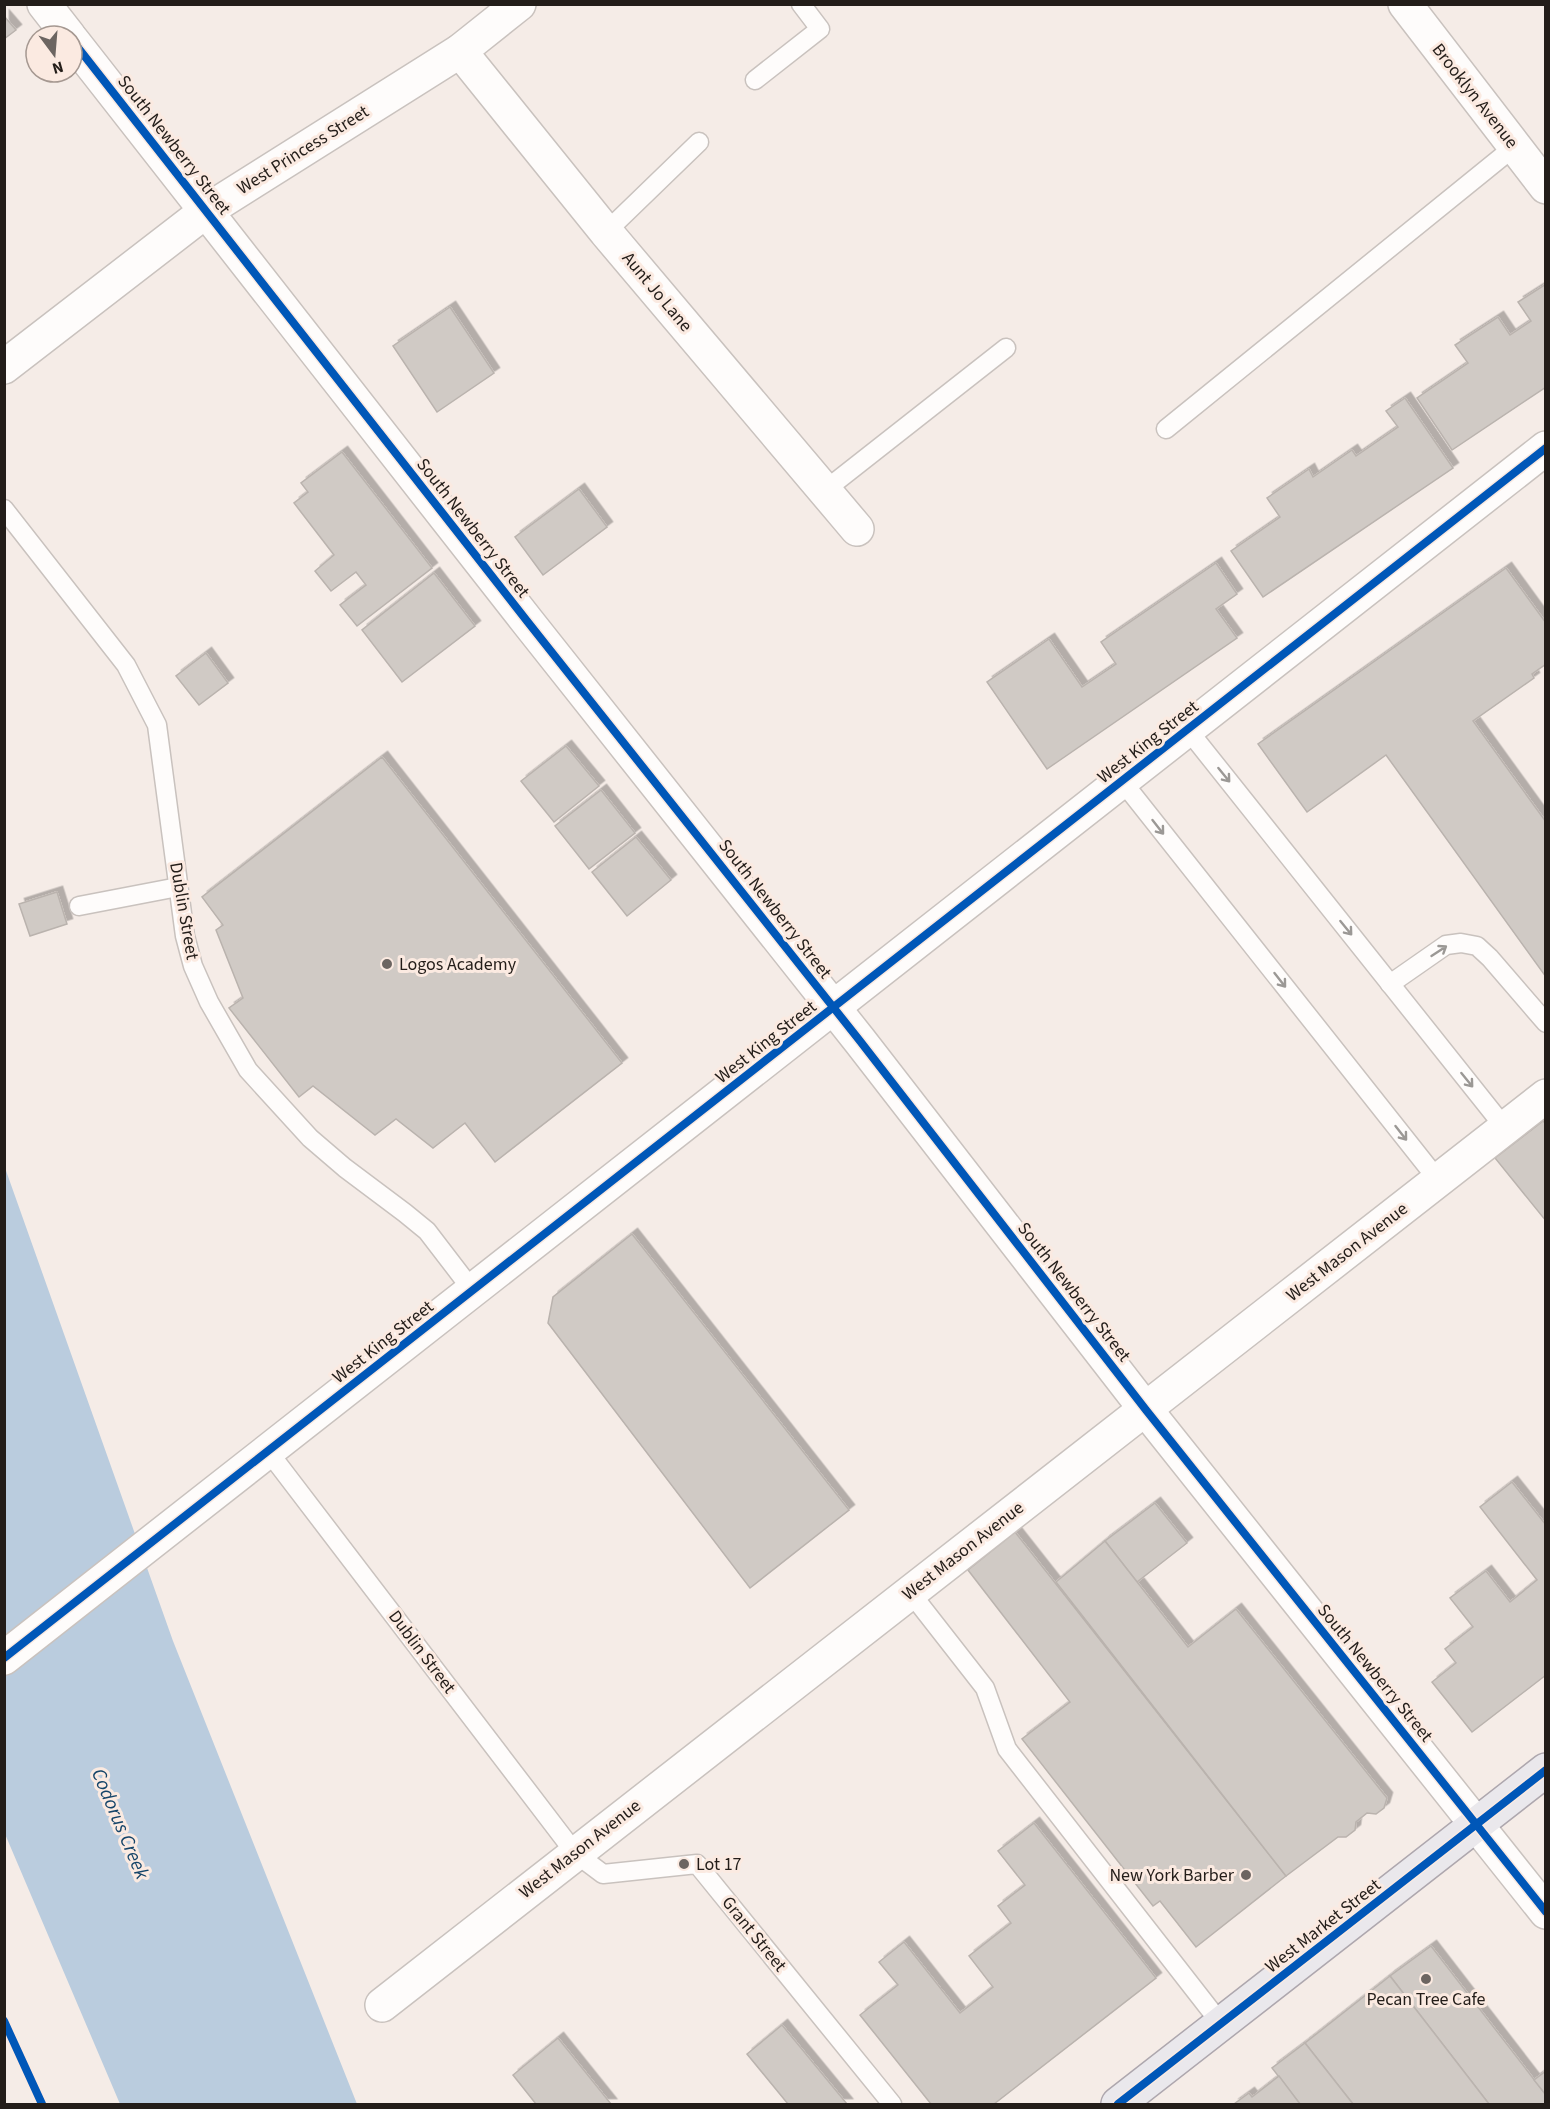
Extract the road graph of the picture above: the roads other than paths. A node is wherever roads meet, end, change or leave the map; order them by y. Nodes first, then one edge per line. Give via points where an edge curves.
1 (44, 4) edge
2 (519, 4) edge
3 (801, 4) edge
4 (1405, 4) edge
5 (60, 24) edge
6 (460, 51) junction
7 (84, 55) edge
8 (755, 80) dead end
9 (699, 142) dead end
10 (1514, 147) junction
11 (1545, 187) edge
12 (206, 210) junction
13 (606, 232) junction
14 (1006, 348) dead end
15 (4, 367) edge
16 (1166, 429) dead end
17 (1545, 448) edge
18 (824, 491) junction
19 (4, 509) edge
20 (857, 530) dead end
21 (1188, 729) junction
22 (1122, 781) junction
23 (178, 887) junction
24 (79, 906) dead end
25 (1390, 984) junction
26 (834, 1008) junction
27 (1545, 1023) edge
28 (1545, 1096) edge
29 (1505, 1128) junction
30 (1438, 1180) junction
31 (472, 1291) junction
32 (1146, 1410) junction
33 (268, 1451) junction
34 (910, 1592) junction
35 (4, 1658) edge
36 (1545, 1770) edge
37 (1477, 1824) junction
38 (575, 1853) junction
39 (1545, 1912) edge
40 (382, 2005) dead end
41 (1222, 2025) junction
42 (892, 2104) edge
43 (1118, 2104) edge

1 - 5 street
2 - 6 street, West Princess Street
3 - 8 lane via 820,29
4 - 10 street, Brooklyn Avenue
6 - 12 street, West Princess Street
6 - 13 street, Aunt Jo Lane
7 - 12 street, South Newberry Street
9 - 13 lane
10 - 11 street, Brooklyn Avenue
10 - 16 lane
12 - 15 street, West Princess Street
12 - 26 street, South Newberry Street
13 - 18 street, Aunt Jo Lane
14 - 18 lane
17 - 21 street, West King Street
18 - 20 street, Aunt Jo Lane
19 - 23 lane, Dublin Street via 126,665 157,725
21 - 22 street, West King Street
21 -> 25 lane
22 - 26 street, West King Street
22 -> 30 lane
23 - 24 lane
23 - 31 lane, Dublin Street via 194,966 209,1002 248,1070 310,1138 427,1231
25 -> 27 lane via 1446,945 1477,946
25 -> 29 lane
26 - 31 street, West King Street
26 - 32 street, South Newberry Street
28 - 29 street, West Mason Avenue
29 - 30 street, West Mason Avenue
30 - 32 street, West Mason Avenue
31 - 33 street, West King Street
32 - 34 street, West Mason Avenue
32 - 37 street, South Newberry Street
33 - 35 street, West King Street
33 - 38 lane, Dublin Street
34 - 38 street, West Mason Avenue
34 - 41 lane via 985,1688 1007,1749
36 - 37 main road, West Market Street
37 - 39 street, South Newberry Street
37 - 41 main road, West Market Street
38 - 40 street, West Mason Avenue
38 - 42 lane, Grant Street via 603,1874 697,1864
41 - 43 main road, West Market Street

